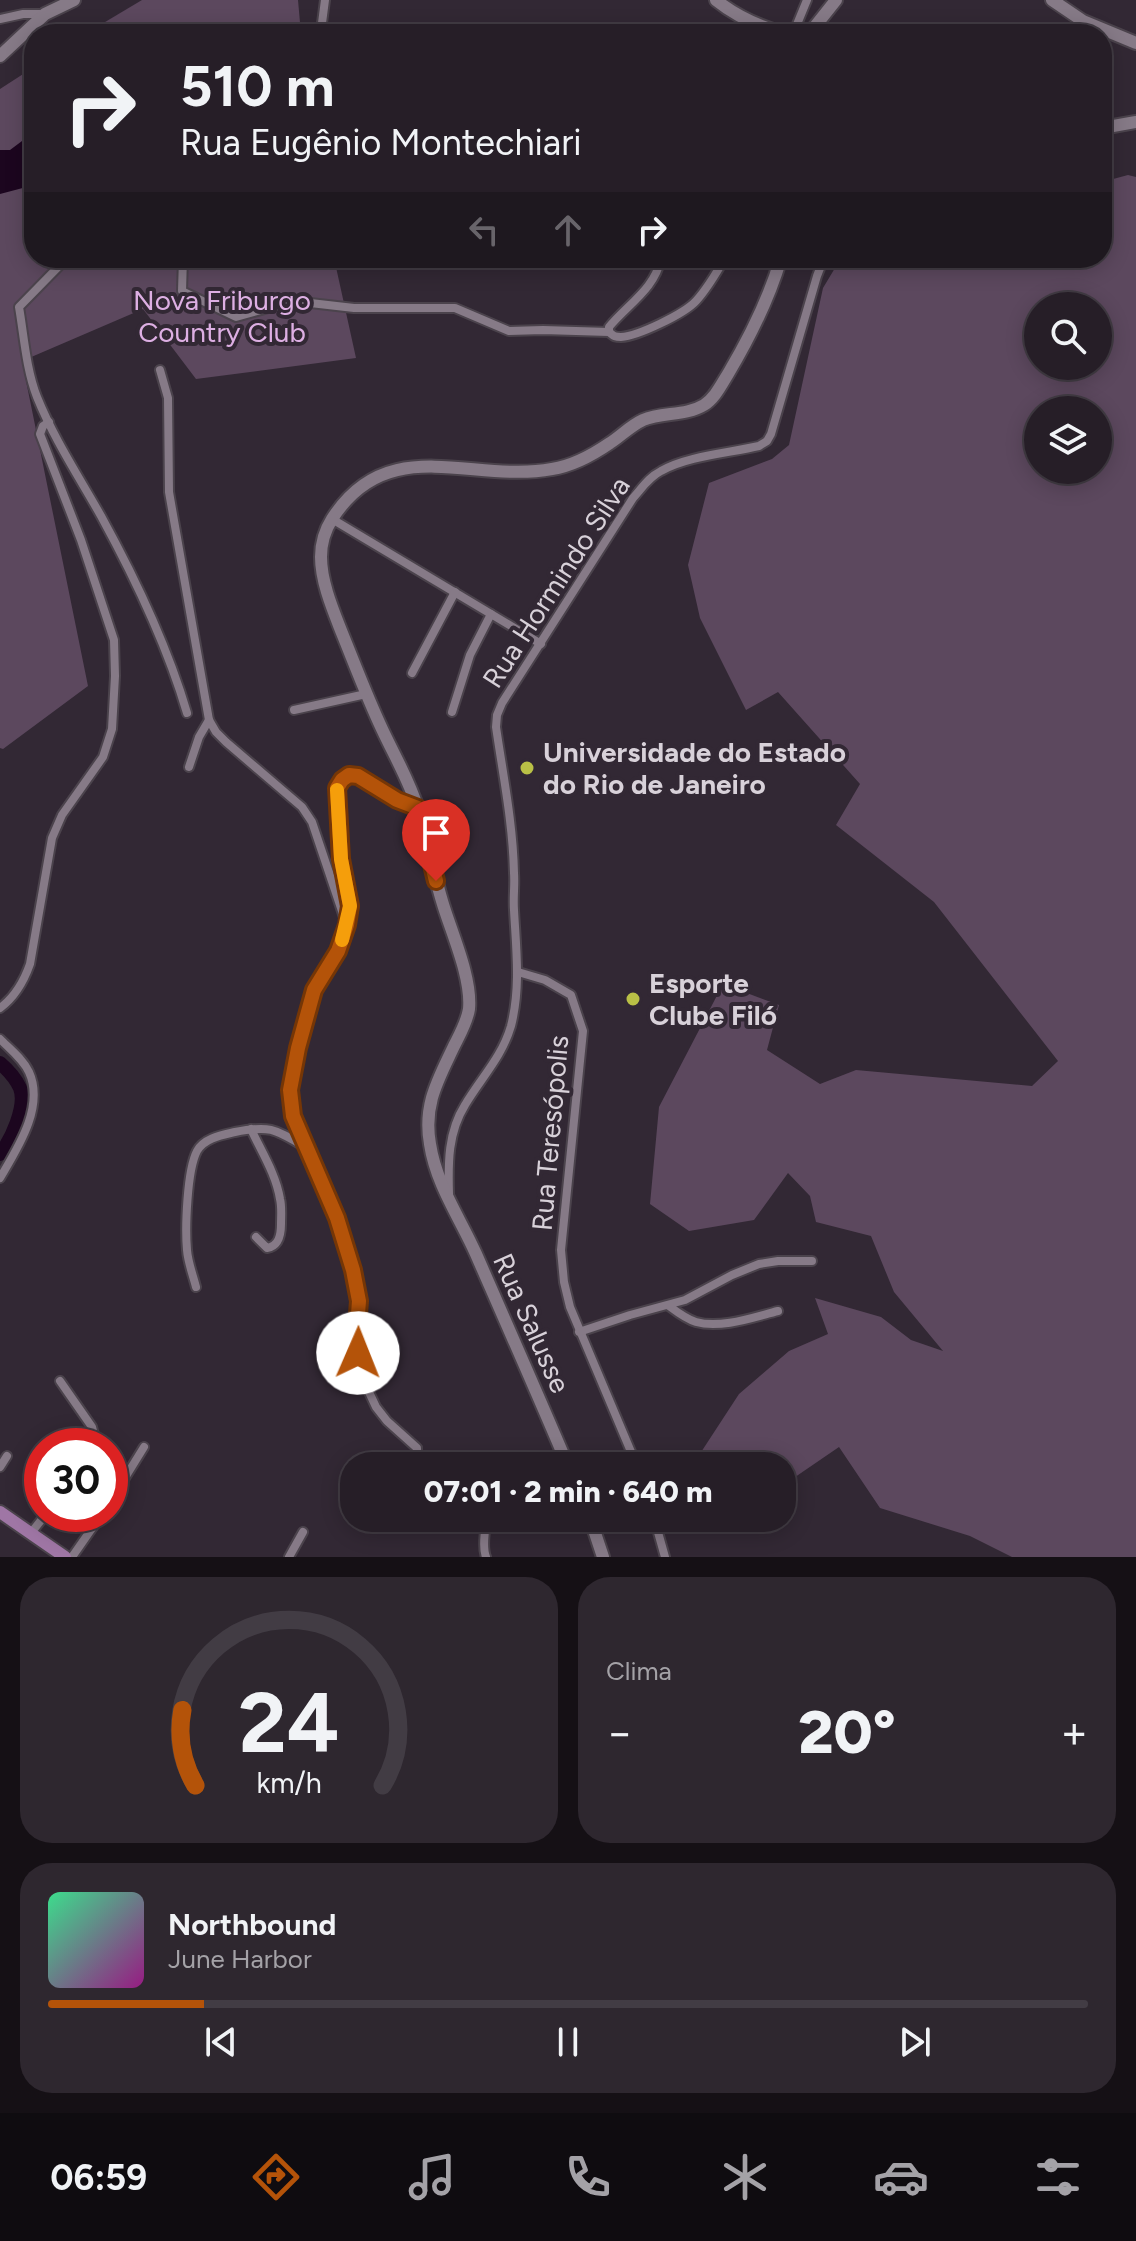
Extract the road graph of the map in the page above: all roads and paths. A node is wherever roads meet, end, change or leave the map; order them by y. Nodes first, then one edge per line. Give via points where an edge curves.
1 (74, 0) edge
2 (325, 0) edge
3 (716, 0) edge
4 (807, 0) edge
5 (836, 0) edge
6 (1052, 0) edge
7 (45, 14) junction
8 (0, 19) edge
9 (34, 24) edge
10 (322, 24) edge
11 (751, 24) edge
12 (797, 24) edge
13 (817, 24) edge
14 (1090, 24) edge
15 (1112, 33) edge
16 (24, 34) edge
17 (1136, 43) edge
18 (0, 56) edge
19 (1136, 122) edge
20 (1112, 126) edge
21 (57, 268) edge
22 (183, 268) edge
23 (659, 268) edge
24 (718, 268) edge
25 (778, 268) edge
26 (820, 268) edge
27 (609, 332) junction
28 (160, 370) dead end
29 (49, 422) junction
30 (332, 519) junction
31 (455, 592) junction
32 (491, 614) junction
33 (541, 644) junction
34 (412, 673) dead end
35 (366, 694) junction
36 (294, 710) dead end
37 (452, 712) dead end
38 (187, 713) dead end
39 (209, 720) junction
40 (189, 767) dead end
41 (418, 808) junction
42 (347, 925) junction
43 (518, 972) junction
44 (0, 1008) edge
45 (0, 1039) edge
46 (251, 1129) junction
47 (306, 1147) junction
48 (0, 1178) edge
49 (450, 1200) junction
50 (256, 1237) dead end
51 (812, 1261) dead end
52 (196, 1287) dead end
53 (669, 1306) junction
54 (778, 1311) dead end
55 (579, 1332) junction
56 (60, 1381) dead end
57 (92, 1428) edge
58 (144, 1447) dead end
59 (417, 1452) edge
60 (562, 1452) edge
61 (631, 1452) edge
62 (7, 1456) dead end
63 (0, 1467) edge
64 (128, 1473) edge
65 (0, 1512) edge
66 (89, 1532) edge
67 (303, 1532) dead end
68 (486, 1532) edge
69 (595, 1532) edge
70 (658, 1532) edge
71 (31, 1533) joint
72 (65, 1557) edge
73 (72, 1557) edge
74 (289, 1557) edge
75 (486, 1557) edge
76 (603, 1557) edge
77 (665, 1557) edge

1 - 7 street
2 - 10 street
3 - 11 street
4 - 12 street
5 - 13 street
6 - 14 street
7 - 8 street
7 - 9 street
15 - 17 street
16 - 18 street
19 - 20 street
21 - 29 street via 19,307 34,389
22 - 27 street via 182,291 236,317 293,301 354,308 455,308 509,331
23 - 27 street
24 - 27 street via 695,302 675,317 620,337
25 - 30 street via 755,325 716,394 701,407 645,419 580,460 553,469 401,468 354,493
26 - 33 street, Rua Hormindo Silva via 767,441 676,465 649,480
28 - 39 street via 168,398 169,492
29 - 38 street via 145,605
29 - 44 street via 40,434 114,640 112,729 103,757 52,838 30,964 19,988
30 - 31 street
30 - 35 street, Rua Salusse via 320,560
31 - 32 street
31 - 34 street
32 - 33 street
32 - 37 street via 470,655
33 - 43 street, Rua Hormindo Silva via 502,703 496,727 514,872
35 - 36 street
35 - 41 street, Rua Salusse
39 - 40 street
39 - 42 street via 226,742 302,807
41 - 42 street via 358,776 349,775 337,788 350,906
41 - 49 street, Rua Salusse via 468,992 465,1024 433,1092 427,1121 430,1148
42 - 47 street via 314,990 290,1090 293,1116
43 - 49 street, Rua Hormindo Silva via 503,1049 457,1119 447,1159
43 - 55 street, Rua Teresópolis via 571,995 583,1031 561,1250
45 - 48 street via 25,1064 34,1087 20,1143
46 - 47 street via 277,1131
46 - 50 street via 281,1199 277,1243 267,1248
46 - 52 street via 208,1140 197,1150 187,1218 187,1252
47 - 59 street via 353,1270 361,1375 376,1407
49 - 60 street, Rua Salusse
51 - 53 street via 759,1264
53 - 54 street via 706,1324
53 - 55 street
55 - 61 street, Rua Teresópolis
56 - 57 street
58 - 64 street
62 - 63 street
65 - 71 main road
66 - 73 street
67 - 74 street
68 - 75 street
69 - 76 street
70 - 77 street
71 - 72 main road

